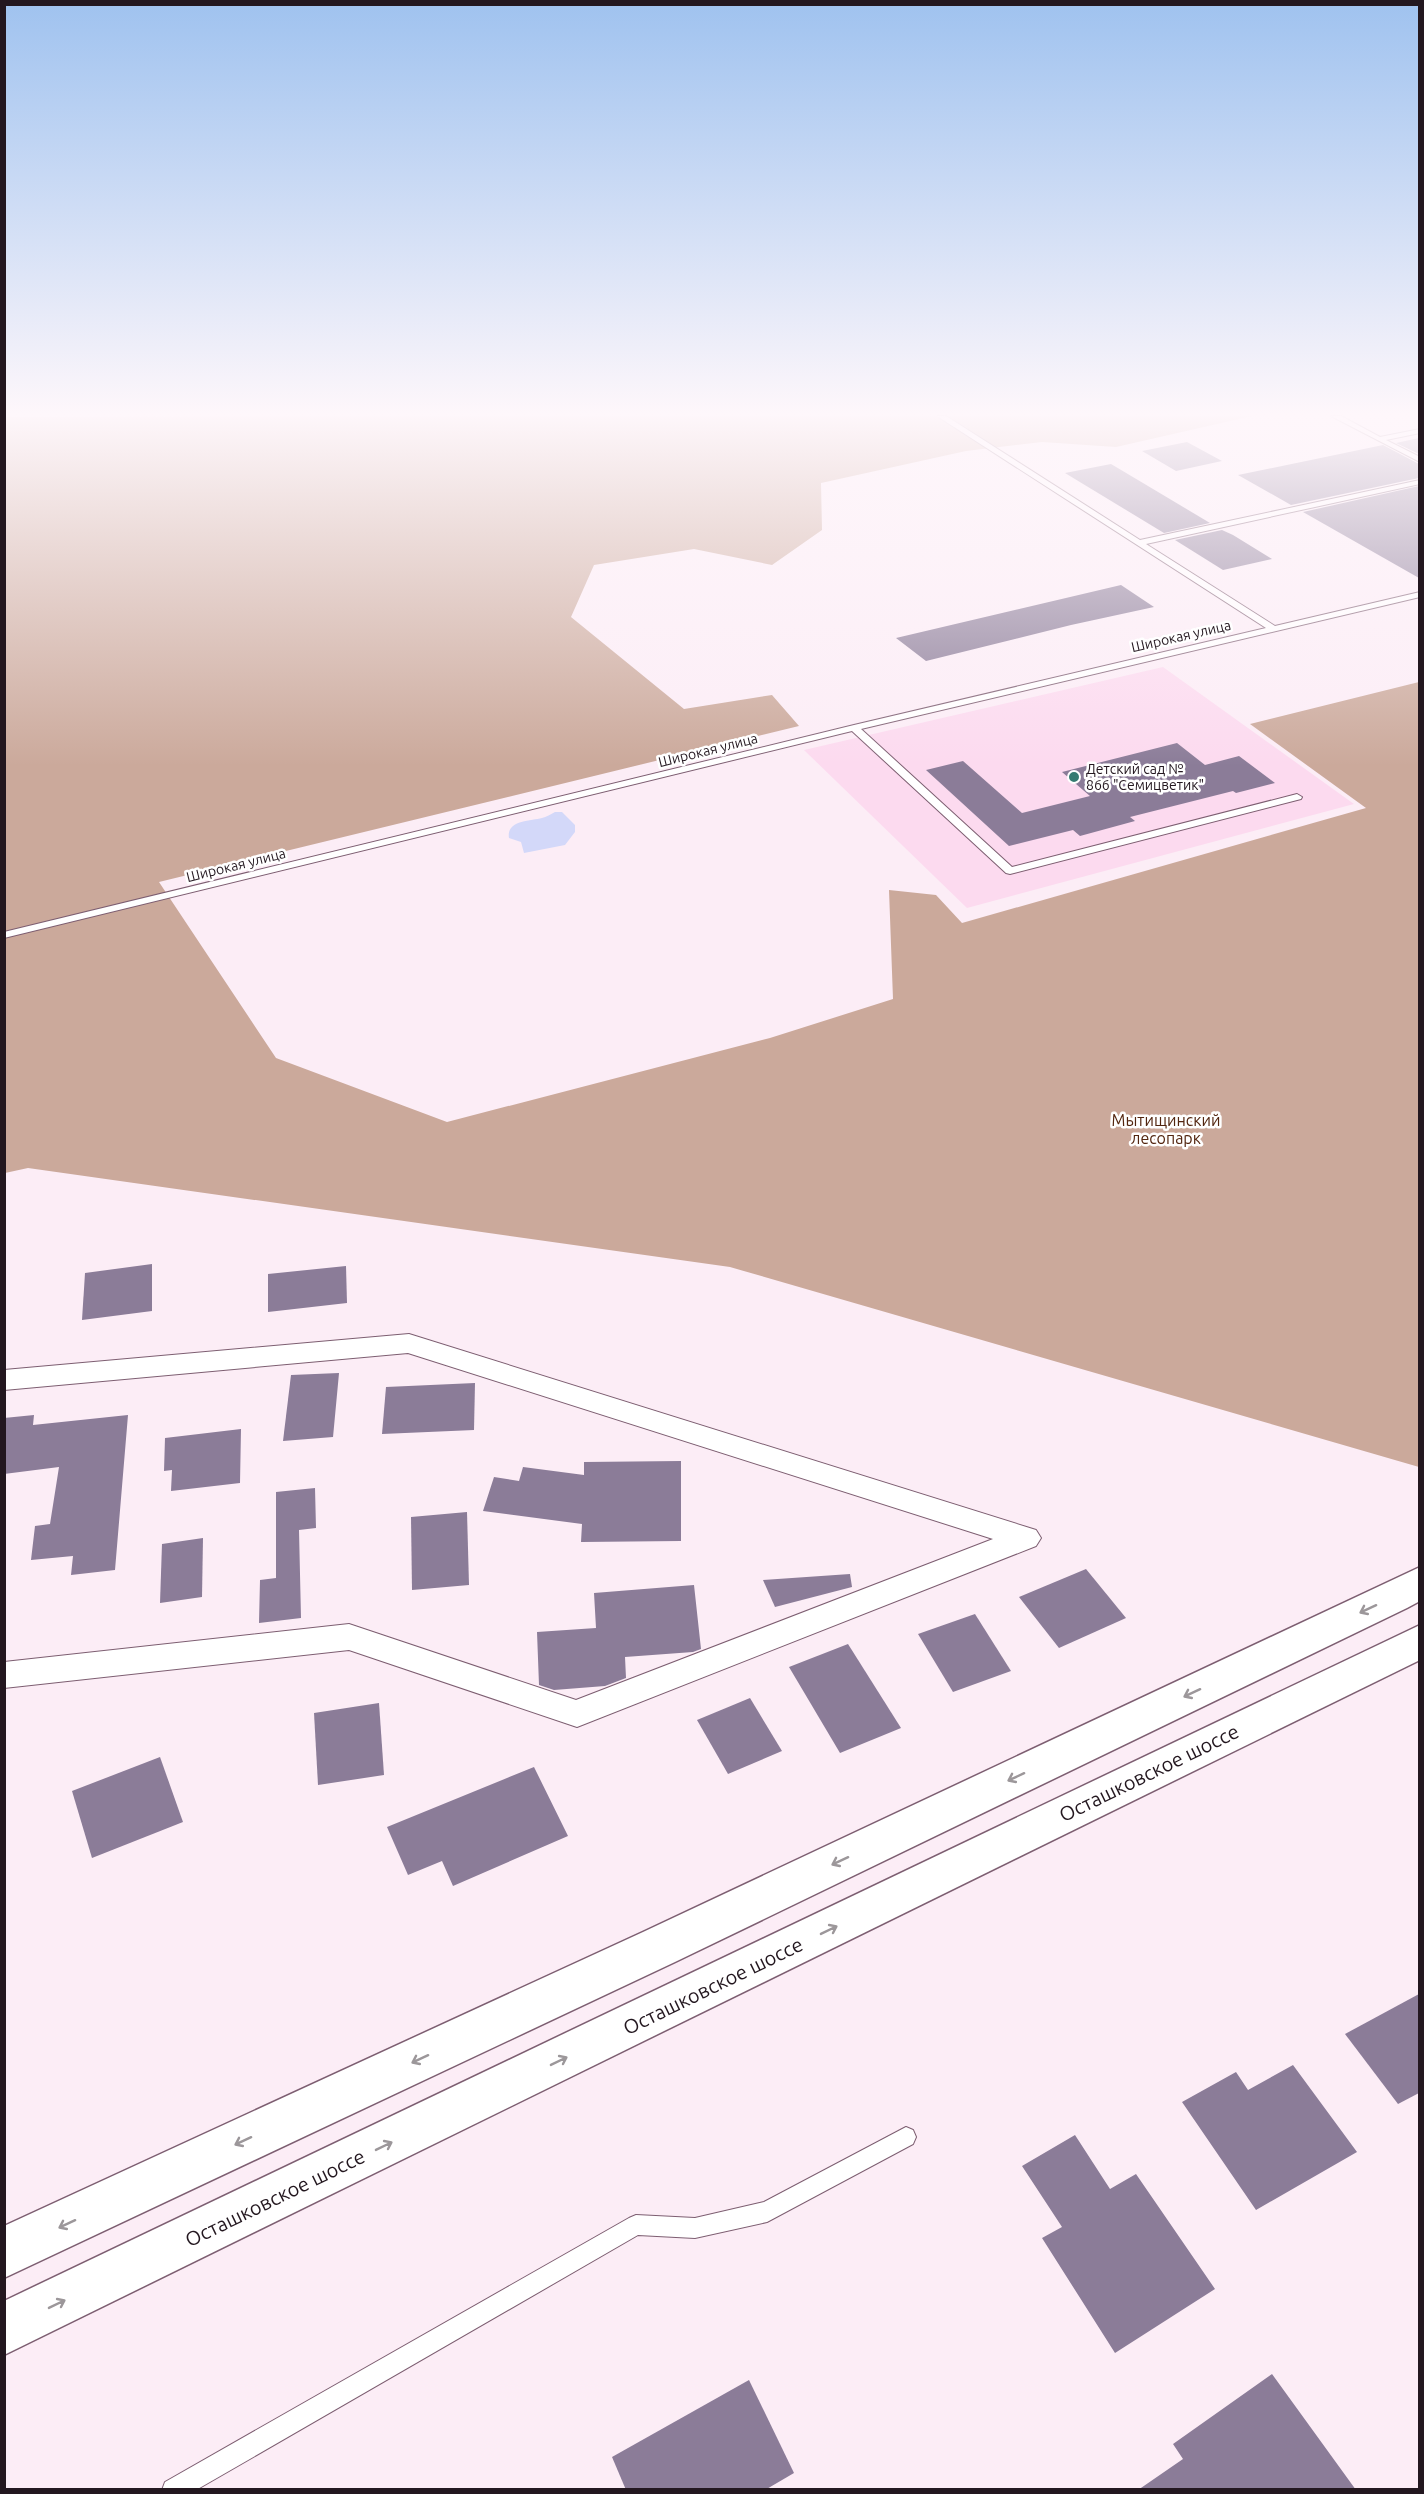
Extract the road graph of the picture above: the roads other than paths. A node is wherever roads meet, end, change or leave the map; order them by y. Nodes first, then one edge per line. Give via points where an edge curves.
1 (1121, 532) edge
2 (1187, 532) edge
3 (1138, 543) junction
4 (1419, 594) edge
5 (1273, 628) junction
6 (854, 728) junction
7 (1297, 796) dead end
8 (4, 935) edge
9 (4, 1380) edge
10 (1419, 1582) edge
11 (1419, 1641) edge
12 (4, 1675) edge
13 (906, 2137) dead end
14 (4, 2253) edge
15 (4, 2329) edge
16 (173, 2490) edge

1 - 3 lane
2 - 3 lane
3 - 5 lane
4 - 5 lane, Широкая улица
5 - 6 lane, Широкая улица
6 - 7 lane via 1010,871
6 - 8 lane, Широкая улица
9 - 12 street via 409,1343 1026,1538 577,1714 349,1636
10 -> 14 main road via 659,1947
15 -> 11 main road, Осташковское шоссе
13 - 16 lane via 767,2212 695,2228 636,2225

